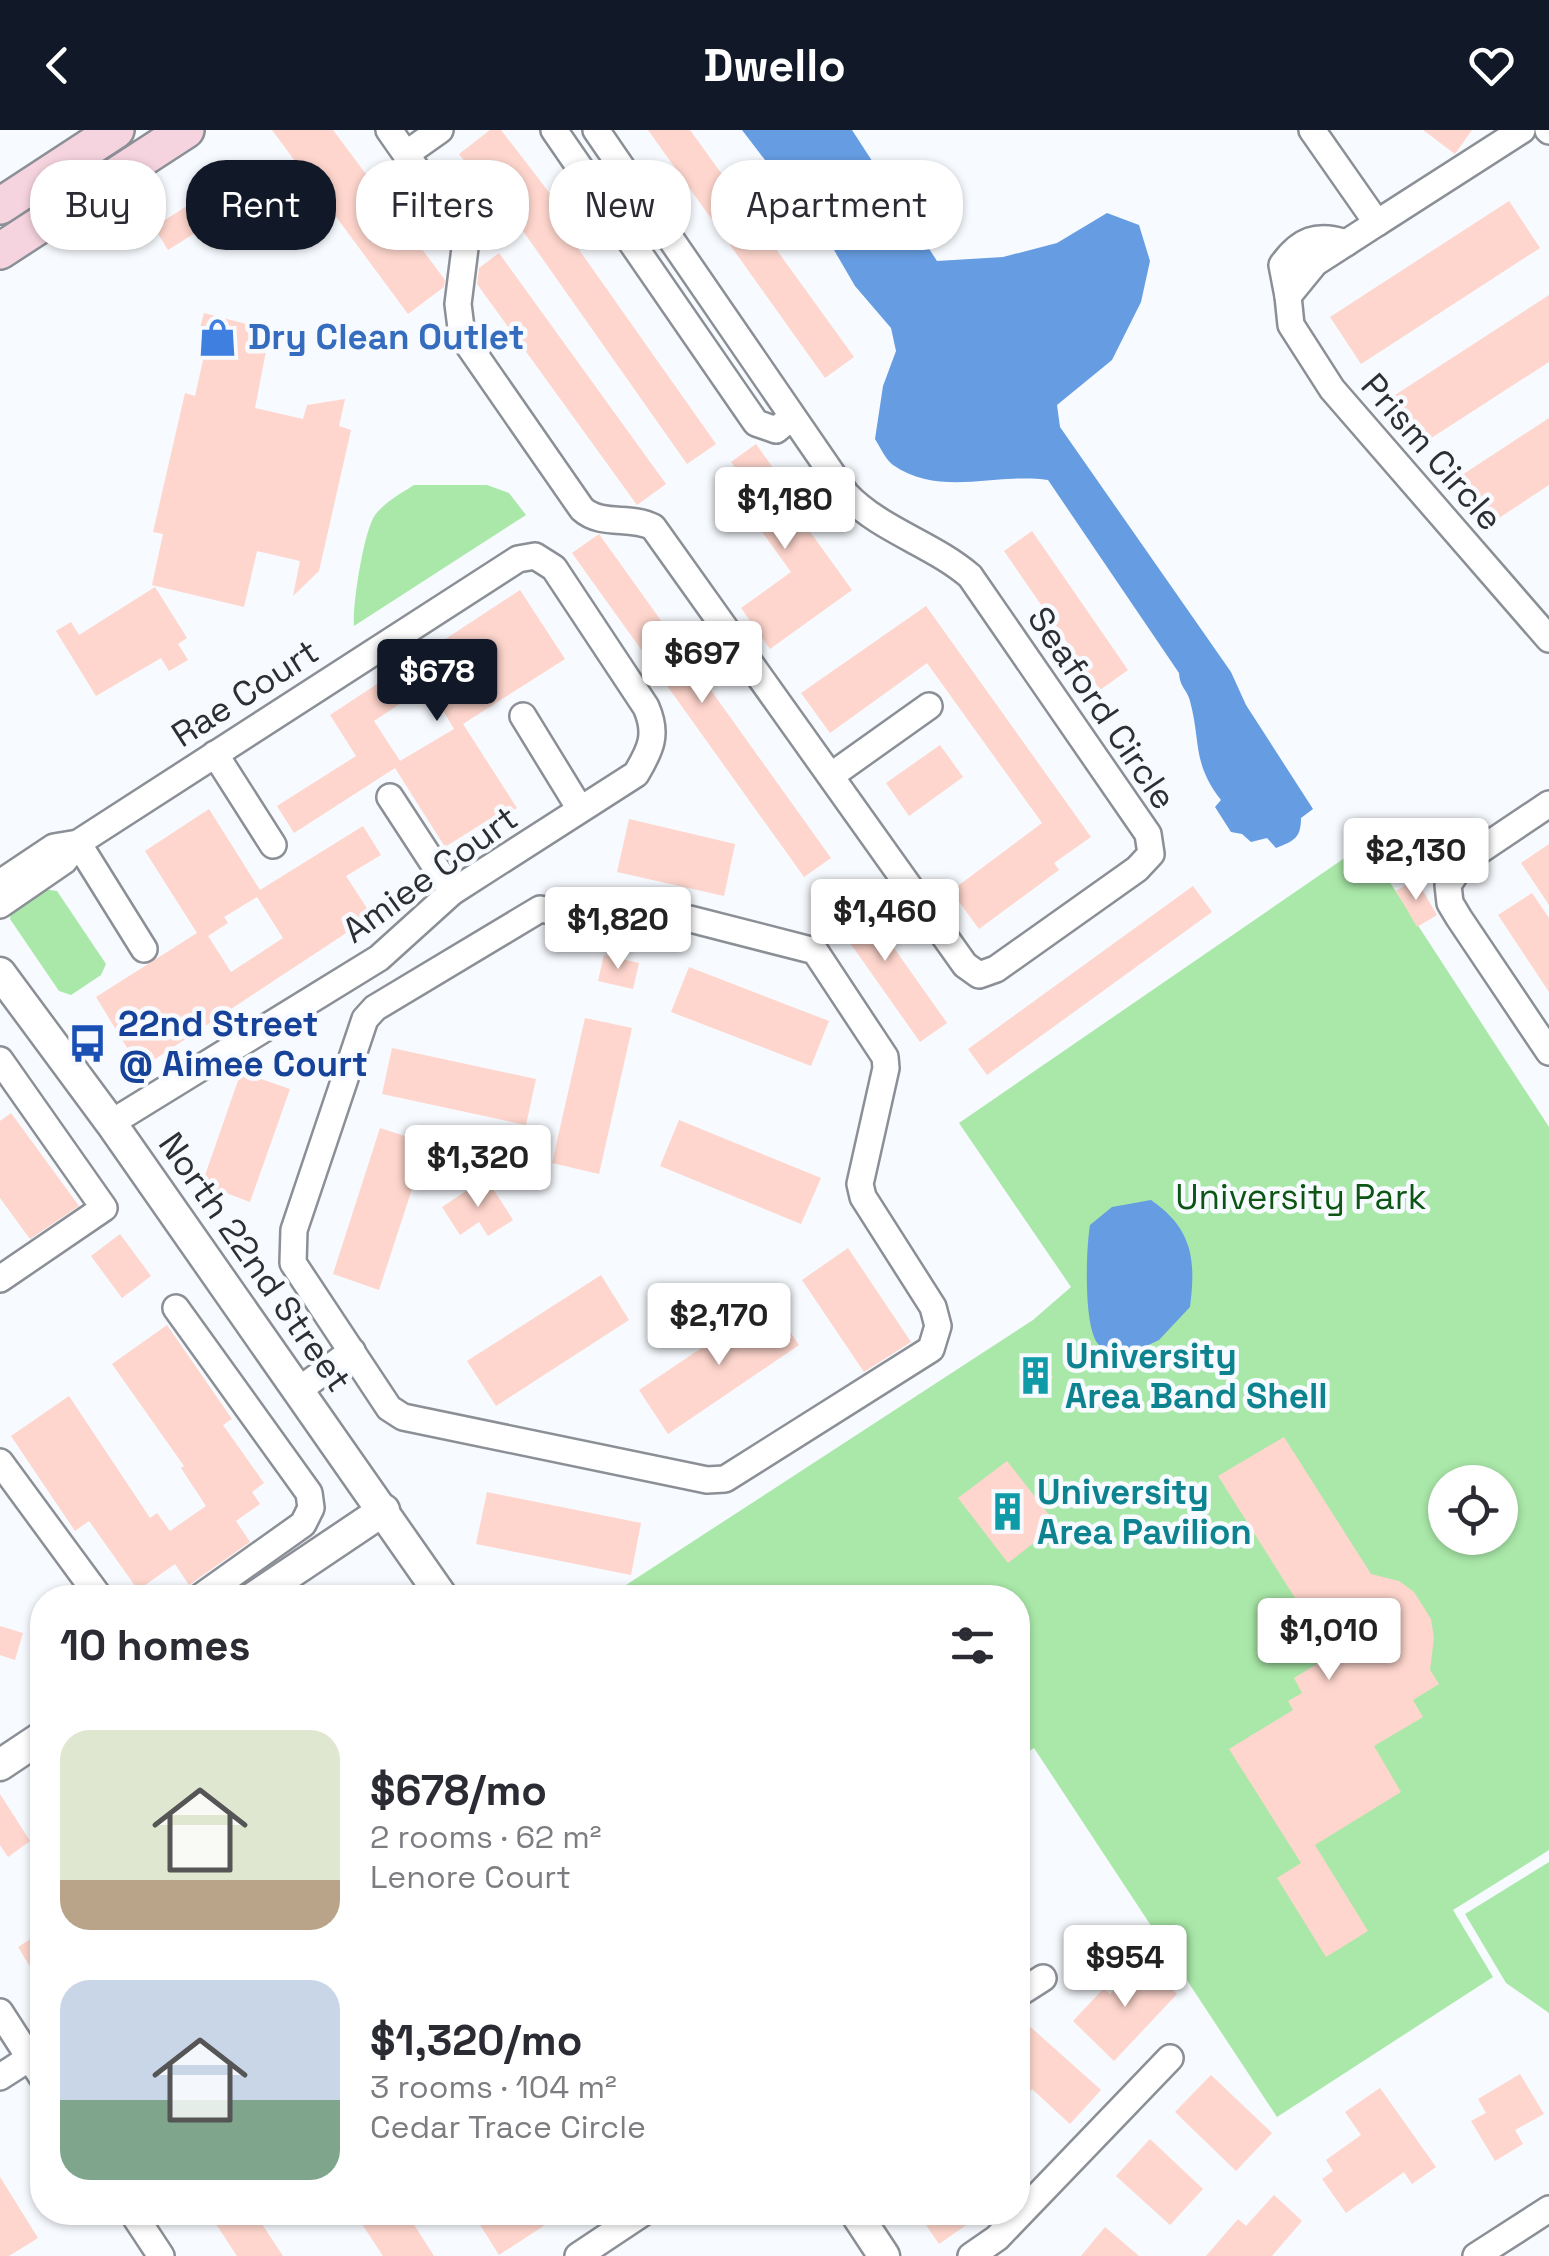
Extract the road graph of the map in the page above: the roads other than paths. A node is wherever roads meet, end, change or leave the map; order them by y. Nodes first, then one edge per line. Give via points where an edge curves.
1 (116, 130) edge
2 (186, 130) edge
3 (440, 130) edge
4 (554, 130) edge
5 (596, 130) edge
6 (1312, 130) edge
7 (1522, 130) edge
8 (396, 140) edge
9 (0, 206) edge
10 (1377, 223) junction
11 (0, 251) edge
12 (792, 418) junction
13 (554, 568) joint
14 (1549, 639) edge
15 (930, 706) dead end
16 (522, 716) dead end
17 (215, 754) junction
18 (832, 776) junction
19 (390, 797) dead end
20 (1549, 804) edge
21 (580, 809) junction
22 (78, 842) junction
23 (273, 845) dead end
24 (0, 883) edge
25 (452, 892) junction
26 (0, 905) edge
27 (144, 948) dead end
28 (0, 973) edge
29 (1549, 1052) edge
30 (0, 1060) edge
31 (111, 1123) junction
32 (0, 1280) edge
33 (176, 1308) dead end
34 (352, 1350) junction
35 (300, 1390) junction
36 (0, 1462) edge
37 (384, 1510) junction
38 (90, 1585) edge
39 (218, 1585) edge
40 (272, 1585) edge
41 (434, 1585) edge
42 (30, 1745) edge
43 (0, 1765) edge
44 (1042, 1978) dead end
45 (1030, 1986) edge
46 (0, 2012) edge
47 (30, 2051) edge
48 (1170, 2058) dead end
49 (30, 2065) edge
50 (0, 2077) edge
51 (1030, 2204) edge
52 (1549, 2209) edge
53 (140, 2225) edge
54 (624, 2225) edge
55 (864, 2225) edge
56 (1009, 2225) edge
57 (160, 2256) edge
58 (578, 2256) edge
59 (884, 2256) edge
60 (971, 2256) edge
61 (1476, 2256) edge

1 - 9 main road
2 - 11 main road
3 - 8 street
4 - 12 street via 756,424 776,430
5 - 12 street, Seaford Circle
6 - 10 street
7 - 10 street, Prism Circle
8 - 18 street, Seaford Circle via 466,240 458,304 462,336 582,509 601,520 644,522 660,535
10 - 14 street, Prism Circle via 1346,243 1316,237 1294,248 1282,265 1291,325 1332,390
12 - 18 street, Seaford Circle via 854,504 970,576 1148,834 1151,854 996,970 979,975 965,965
13 - 17 street, Rae Court via 535,556 518,560
13 - 21 street, Amiee Court via 655,728 636,774
15 - 18 street
16 - 21 street
17 - 22 street, Rae Court
17 - 23 street
19 - 25 street
20 - 29 street via 1464,862 1448,885 1459,918
21 - 25 street, Amiee Court
22 - 24 street, Rae Court via 54,848
22 - 26 street, Rae Court via 64,861
22 - 27 street
25 - 31 street, Amiee Court via 379,958
28 - 31 street, North 22nd Street
30 - 32 street via 104,1208
31 - 35 street, North 22nd Street
33 - 39 street via 309,1493 303,1524
34 - 34 street via 389,1408 403,1417 707,1480 739,1472 930,1349 938,1326 933,1307 860,1184 886,1057 815,951 690,920 651,929 540,910 375,1008 360,1032 291,1248 293,1262
34 - 35 street
35 - 37 street, North 22nd Street
36 - 38 street
37 - 40 street
37 - 41 street, North 22nd Street
42 - 43 street
44 - 45 street
46 - 47 street
48 - 51 street
49 - 50 street
52 - 61 street
53 - 57 street
54 - 58 street
55 - 59 street
56 - 60 street

